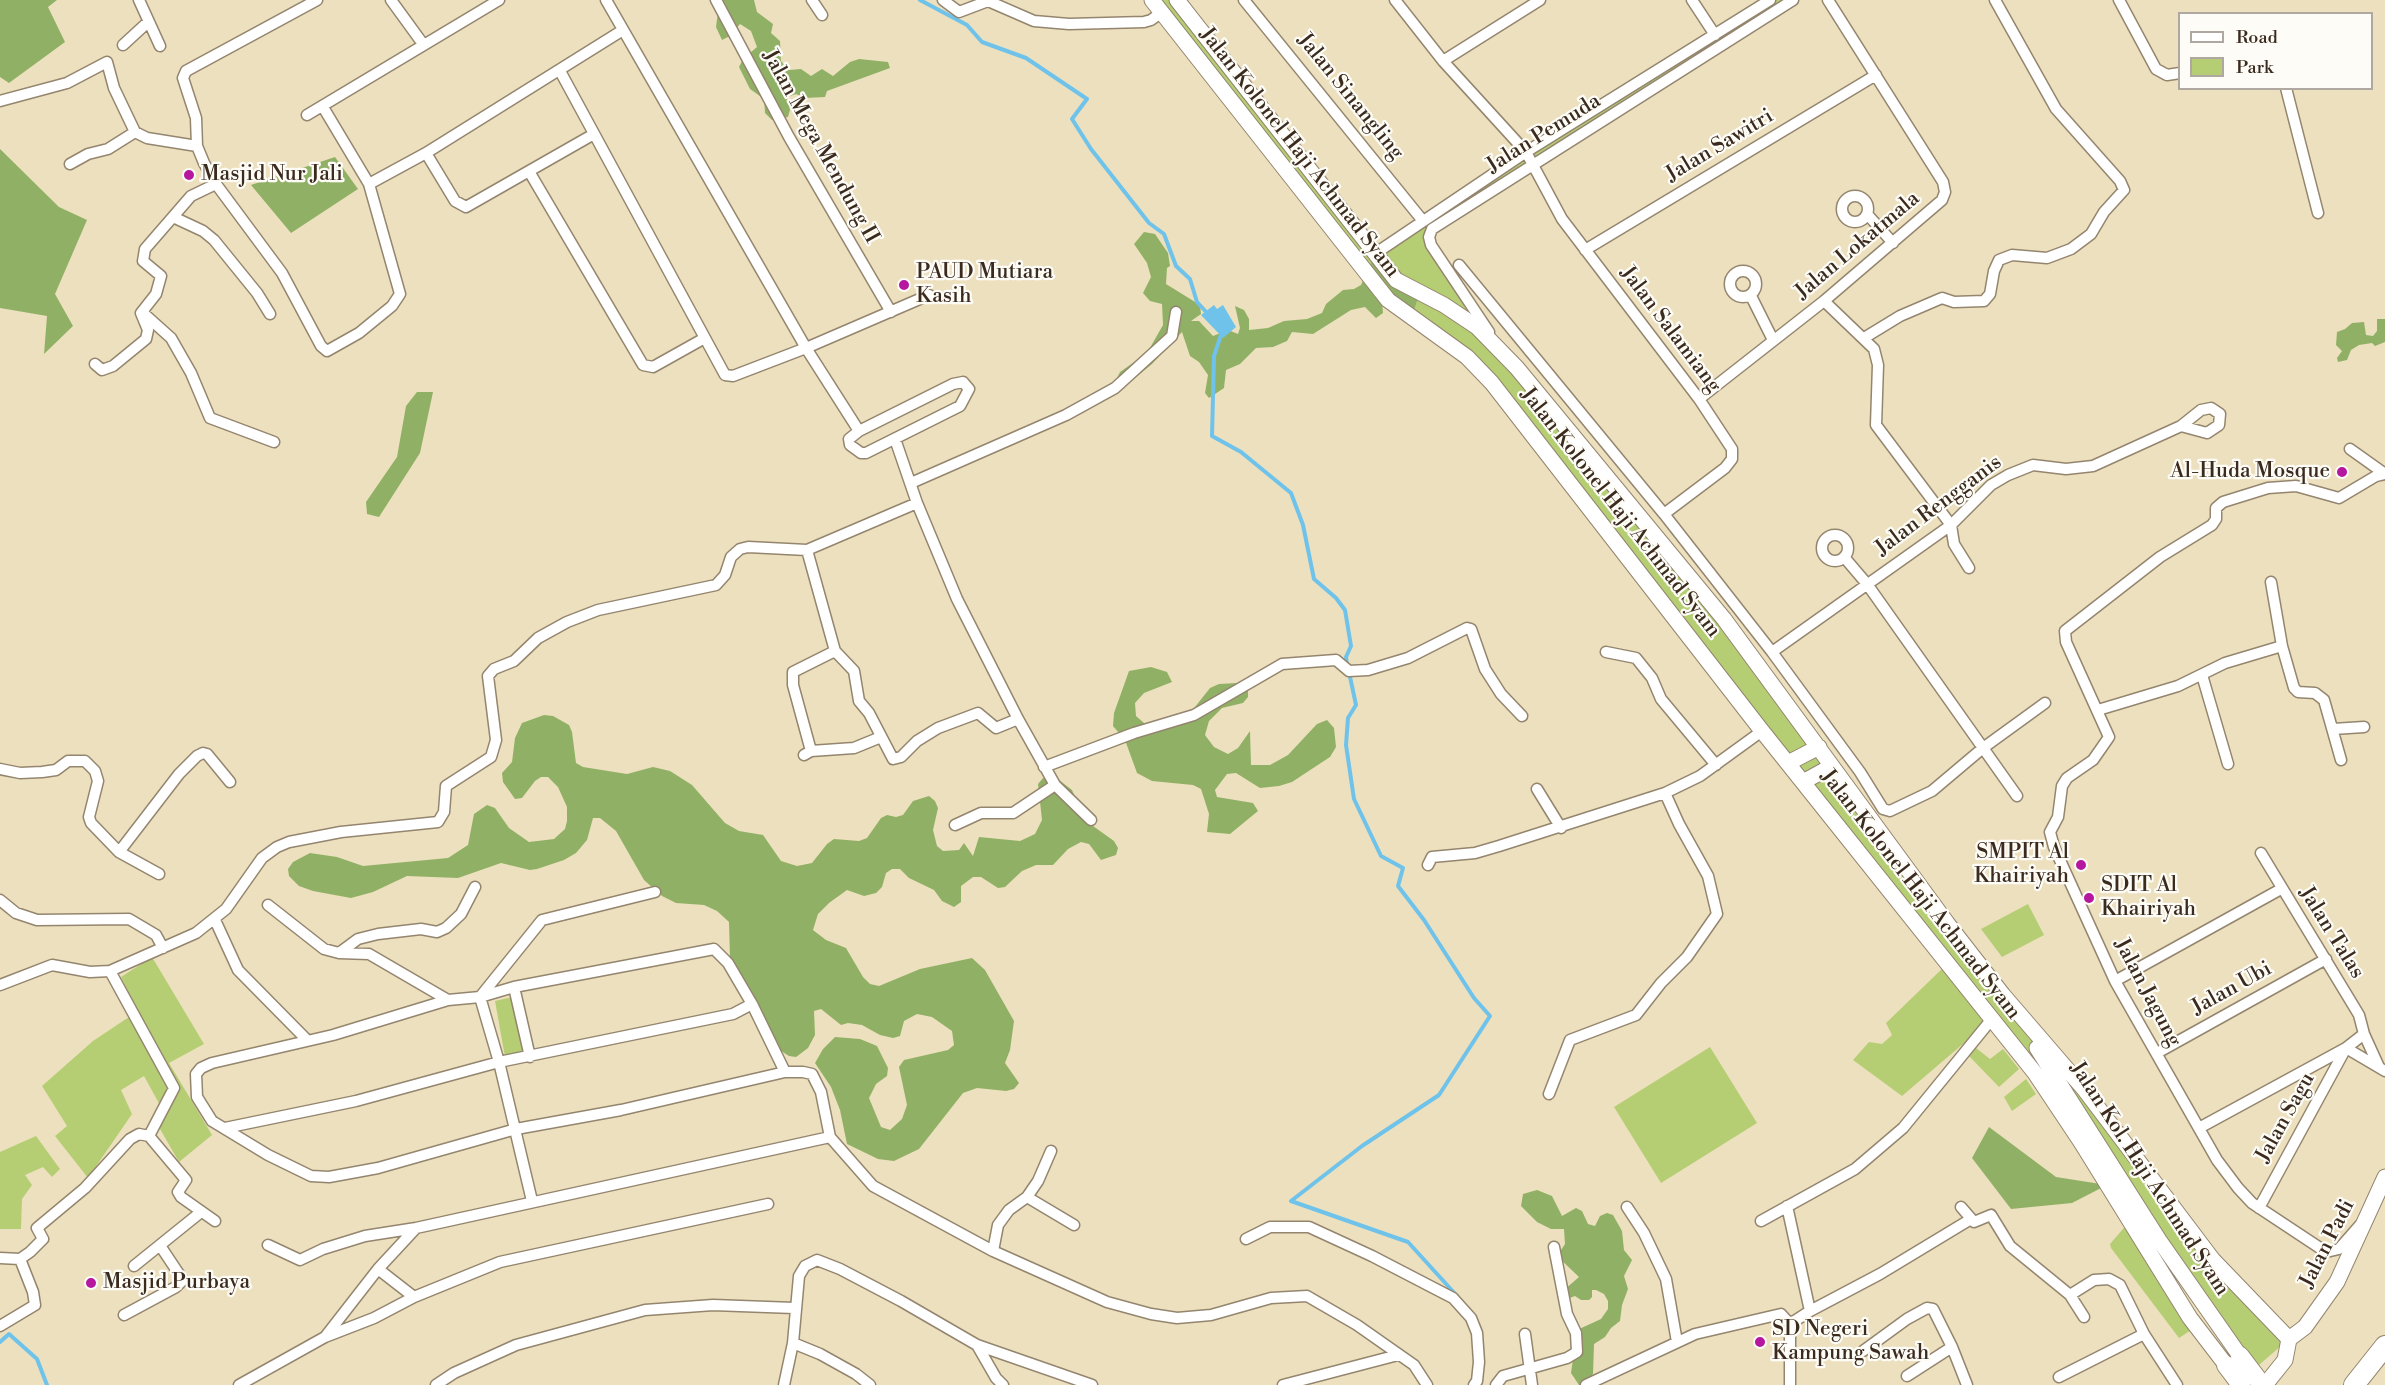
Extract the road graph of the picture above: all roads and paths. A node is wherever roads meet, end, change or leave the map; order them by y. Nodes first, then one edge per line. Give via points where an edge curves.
1 (140, 0) edge
2 (316, 0) edge
3 (391, 0) edge
4 (499, 0) edge
5 (606, 0) edge
6 (716, 0) edge
7 (812, 0) edge
8 (943, 0) edge
9 (1177, 0) edge
10 (1395, 0) edge
11 (1540, 0) edge
12 (1692, 0) edge
13 (1770, 0) edge
14 (1793, 0) edge
15 (1828, 0) edge
16 (1995, 0) edge
17 (2120, 0) edge
18 (1247, 1) edge
19 (1157, 6) edge
20 (822, 15) dead end
21 (148, 22) junction
22 (623, 30) junction
23 (1715, 35) junction
24 (423, 44) junction
25 (123, 45) dead end
26 (160, 46) dead end
27 (1443, 61) junction
28 (561, 71) junction
29 (2178, 73) edge
30 (1876, 75) junction
31 (2287, 90) edge
32 (0, 101) edge
33 (323, 107) junction
34 (307, 115) dead end
35 (1280, 131) junction
36 (135, 132) junction
37 (594, 134) junction
38 (1264, 144) junction
39 (197, 146) junction
40 (1526, 152) junction
41 (426, 153) junction
42 (1534, 163) junction
43 (70, 164) dead end
44 (530, 173) junction
45 (216, 184) junction
46 (369, 184) junction
47 (2318, 213) dead end
48 (1867, 214) dead end
49 (173, 217) junction
50 (1423, 221) junction
51 (1893, 243) junction
52 (1585, 250) junction
53 (1376, 253) junction
54 (1459, 266) dead end
55 (929, 295) dead end
56 (1751, 296) dead end
57 (1824, 301) junction
58 (142, 312) junction
59 (891, 312) junction
60 (1176, 312) dead end
61 (270, 314) dead end
62 (1864, 338) junction
63 (703, 339) junction
64 (1773, 340) junction
65 (1497, 345) junction
66 (806, 348) junction
67 (95, 364) dead end
68 (1699, 399) junction
69 (2181, 426) dead end
70 (859, 431) junction
71 (895, 439) junction
72 (274, 442) dead end
73 (2350, 449) dead end
74 (2385, 474) edge
75 (911, 483) junction
76 (917, 503) junction
77 (1664, 514) junction
78 (1950, 525) junction
79 (807, 550) junction
80 (1844, 557) dead end
81 (1969, 568) dead end
82 (2271, 582) dead end
83 (1867, 584) junction
84 (2283, 646) junction
85 (835, 651) junction
86 (1606, 652) dead end
87 (1772, 652) junction
88 (2202, 675) junction
89 (2045, 703) dead end
90 (2098, 710) junction
91 (1522, 716) dead end
92 (1018, 719) junction
93 (2364, 727) dead end
94 (2333, 729) junction
95 (1762, 731) junction
96 (881, 737) junction
97 (1819, 747) junction
98 (1983, 748) junction
99 (2341, 760) dead end
100 (1788, 764) junction
101 (2228, 764) dead end
102 (1716, 765) junction
103 (1832, 766) junction
104 (1044, 767) junction
105 (0, 769) edge
106 (230, 782) dead end
107 (1803, 782) junction
108 (1055, 785) junction
109 (1537, 789) dead end
110 (1665, 793) junction
111 (2017, 796) dead end
112 (1091, 820) dead end
113 (955, 825) dead end
114 (1562, 828) junction
115 (119, 852) junction
116 (2261, 853) dead end
117 (1428, 865) dead end
118 (159, 874) dead end
119 (475, 887) dead end
120 (2281, 889) junction
121 (655, 892) dead end
122 (0, 900) edge
123 (268, 904) dead end
124 (215, 920) junction
125 (163, 948) junction
126 (339, 953) junction
127 (2326, 959) junction
128 (110, 971) junction
129 (2115, 981) junction
130 (0, 985) edge
131 (514, 987) junction
132 (2003, 995) junction
133 (480, 997) junction
134 (448, 1000) junction
135 (752, 1004) junction
136 (1991, 1020) junction
137 (2364, 1034) junction
138 (307, 1040) junction
139 (2346, 1048) junction
140 (2157, 1053) junction
141 (530, 1057) junction
142 (499, 1062) junction
143 (2382, 1070) edge
144 (785, 1072) junction
145 (2035, 1073) junction
146 (2059, 1081) junction
147 (2084, 1089) junction
148 (1549, 1094) dead end
149 (2070, 1099) junction
150 (225, 1128) junction
151 (2199, 1128) junction
152 (516, 1129) junction
153 (149, 1136) junction
154 (830, 1137) junction
155 (1052, 1151) dead end
156 (2385, 1177) edge
157 (1027, 1197) junction
158 (532, 1201) junction
159 (768, 1204) dead end
160 (1787, 1206) junction
161 (1627, 1207) dead end
162 (1961, 1207) dead end
163 (2259, 1208) junction
164 (201, 1212) junction
165 (1971, 1219) junction
166 (215, 1221) dead end
167 (1761, 1221) dead end
168 (2364, 1224) junction
169 (1074, 1225) dead end
170 (416, 1228) junction
171 (1246, 1239) dead end
172 (268, 1245) dead end
173 (1554, 1246) dead end
174 (161, 1247) junction
175 (993, 1251) junction
176 (0, 1258) edge
177 (20, 1259) junction
178 (134, 1266) dead end
179 (378, 1269) junction
180 (2070, 1296) junction
181 (414, 1297) junction
182 (794, 1308) junction
183 (1810, 1311) junction
184 (124, 1314) dead end
185 (2084, 1317) dead end
186 (1790, 1324) junction
187 (0, 1326) edge
188 (1525, 1334) dead end
189 (2144, 1334) junction
190 (325, 1337) junction
191 (2289, 1339) junction
192 (1677, 1342) junction
193 (793, 1343) junction
194 (977, 1345) junction
195 (2384, 1345) edge
196 (1952, 1347) junction
197 (1863, 1351) dead end
198 (1398, 1355) junction
199 (2233, 1360) junction
200 (1530, 1369) junction
201 (1907, 1376) dead end
202 (2059, 1377) dead end
203 (239, 1385) edge
204 (436, 1385) edge
205 (784, 1385) edge
206 (870, 1385) edge
207 (1003, 1385) edge
208 (1092, 1385) edge
209 (1283, 1385) edge
210 (1427, 1385) edge
211 (1474, 1385) edge
212 (1496, 1385) edge
213 (1532, 1385) edge
214 (1586, 1385) edge
215 (1790, 1385) edge
216 (1967, 1385) edge
217 (2177, 1385) edge
218 (2241, 1385) edge
219 (2264, 1385) edge
220 (2354, 1385) edge

1 - 21 street
2 - 39 street via 184,74 196,118
3 - 24 street
4 - 24 street
5 - 22 street
6 - 59 street, Jalan Mega Mendung II via 789,137
7 - 20 street
8 - 19 street via 959,12 988,1 1034,21 1069,24 1144,22 1151,20
9 - 35 main road, Jalan Kolonel Haji Achmad Syam
10 - 27 street, Jalan Salamiang
11 - 27 street
12 - 23 street
13 - 23 street, Jalan Pemuda
14 - 42 street, Jalan Pemuda
15 - 30 street, Jalan Lokatmala
16 - 62 street via 2056,109 2123,185 2121,196 2104,212 2091,234 2071,249 2047,258 2002,258 1995,266 1992,289 1984,301 1954,302 1942,298 1900,316
17 - 29 street via 2156,69 2167,75
18 - 50 street, Jalan Sinangling
19 - 38 main road, Jalan Kolonel Haji Achmad Syam
21 - 25 street
21 - 26 street
22 - 28 street
22 - 66 street
23 - 40 street, Jalan Pemuda
24 - 33 street
27 - 40 street, Jalan Salamiang
28 - 37 street
28 - 41 street
30 - 51 street, Jalan Lokatmala via 1943,182 1945,192 1942,200
30 - 52 street, Jalan Sawitri
31 - 47 street
32 - 36 street via 67,82 106,62
33 - 34 street
33 - 46 street
35 - 38 main road
35 - 53 main road, Jalan Kolonel Haji Achmad Syam
36 - 39 street via 147,138
36 - 43 street via 108,149
37 - 44 street
37 - 63 street
38 - 95 main road, Jalan Kolonel Haji Achmad Syam via 1388,300 1457,350 1491,381
39 - 45 street
40 - 42 street, Jalan Salamiang
40 - 50 street, Jalan Pemuda
41 - 44 street via 462,207
41 - 46 street
42 - 52 street, Jalan Salamiang via 1562,219
42 - 65 street, Jalan Pemuda via 1432,229 1429,237
44 - 63 street via 643,365 652,367
45 - 46 street via 282,273 327,351 359,333 392,306 400,294
45 - 49 street via 191,196
48 - 51 street
49 - 58 street via 145,249 143,261 161,276 156,294
49 - 61 street via 214,240
50 - 53 street, Jalan Pemuda
51 - 57 street, Jalan Lokatmala
52 - 68 street, Jalan Salamiang
53 - 65 main road, Jalan Kolonel Haji Achmad Syam via 1396,280 1444,305
54 - 77 street
55 - 59 street
56 - 64 street
57 - 62 street
57 - 64 street, Jalan Lokatmala
58 - 67 street via 148,330 146,339 113,366 102,370
58 - 72 street via 171,338 210,418
59 - 66 street
60 - 75 street via 1172,336 1115,388 1066,415
62 - 78 street via 1874,350 1878,365 1876,425
63 - 66 street via 728,376
64 - 68 street, Jalan Lokatmala
65 - 97 main road, Jalan Kolonel Haji Achmad Syam via 1724,619
66 - 70 street
68 - 77 street, Jalan Salamiang via 1732,449 1732,459
69 - 78 street, Jalan Rengganis via 2093,466 2024,466 1991,485
70 - 71 street via 849,439 850,445 861,453
70 - 71 street via 953,384 966,384 969,389 960,406
71 - 75 street
73 - 74 street
74 - 90 street, Jalan Jagung via 2339,498 2296,486 2268,488 2220,504 2212,525 2160,557 2065,632
75 - 76 street
76 - 79 street
76 - 92 street via 957,599
77 - 87 street
78 - 81 street via 1954,544
78 - 83 street, Jalan Rengganis
79 - 85 street
79 - 124 street via 740,549 731,557 722,581 709,588 598,610 538,638 514,661 494,669 488,676 497,732 490,757 446,786 444,812 438,822 341,832 276,847 257,863 237,897
80 - 83 street
82 - 84 street
83 - 87 street, Jalan Rengganis
83 - 98 street
84 - 88 street via 2225,663
84 - 94 street via 2295,690 2312,692 2324,700
85 - 96 street via 854,671 859,701
85 - 96 street via 793,672 807,753 854,748
86 - 102 street via 1636,658 1652,678 1661,699
87 - 98 street via 1883,808 1890,811 1932,791
88 - 90 street
88 - 101 street
89 - 98 street
90 - 129 street, Jalan Jagung via 2109,737 2092,760 2062,786 2058,817 2050,832
91 - 104 street via 1485,669 1469,628 1408,657 1368,670 1348,671 1336,660 1282,664 1194,715
92 - 96 street via 996,728 978,713 926,735 896,760
92 - 104 street
93 - 94 street
94 - 99 street
95 - 100 main road, Jalan Kolonel Haji Achmad Syam
95 - 102 street
97 - 100 main road
97 - 103 main road, Jalan Kolonel Haji Achmad Syam
98 - 111 street
100 - 107 main road, Jalan Kolonel Haji Achmad Syam
102 - 110 street
103 - 107 main road
103 - 132 main road, Jalan Kolonel Haji Achmad Syam
104 - 108 street
105 - 115 street via 42,772 56,770 68,761 85,761 98,781 89,820
106 - 115 street via 207,754 197,756
107 - 136 main road, Jalan Kolonel Haji Achmad Syam
108 - 112 street
108 - 113 street via 1013,813 981,813
109 - 114 street
110 - 114 street
110 - 148 street via 1708,876 1717,914 1687,957 1636,1015 1570,1040
114 - 117 street via 1475,853 1432,857
115 - 118 street
116 - 120 street, Jalan Talas
119 - 126 street via 461,914 446,928 437,932 420,929 378,934 358,939
120 - 127 street, Jalan Talas
120 - 129 street
121 - 133 street via 542,920
122 - 125 street via 16,913 37,920 129,919 156,936
123 - 126 street via 308,938
124 - 125 street
124 - 138 street via 238,970
125 - 128 street
126 - 134 street via 369,954
127 - 137 street, Jalan Talas via 2359,1015
127 - 140 street, Jalan Ubi
128 - 130 street via 90,972 52,965
128 - 153 street via 174,1088
129 - 140 street, Jalan Jagung
131 - 133 street
131 - 135 street via 714,949 728,963
131 - 141 street
132 - 146 main road, Jalan Kol. Haji Achmad Syam
132 - 147 main road
133 - 134 street
133 - 142 street
134 - 138 street
135 - 141 street via 733,1014
135 - 144 street
136 - 145 main road, Jalan Kolonel Haji Achmad Syam
136 - 160 street via 1903,1128 1855,1168
137 - 139 street
137 - 143 street, Jalan Talas
138 - 150 street via 212,1063 198,1071 195,1085 200,1105
139 - 143 street, Jalan Talas
139 - 151 street
139 - 163 street, Jalan Sagu
140 - 151 street, Jalan Jagung
141 - 142 street
142 - 150 street via 356,1101
142 - 152 street
144 - 152 street via 621,1110
144 - 154 street via 812,1074 821,1092
145 - 146 main road
145 - 199 main road, Jalan Kol. Haji Achmad Syam via 2190,1318
146 - 147 main road
146 - 149 main road, Jalan Kol. Haji Achmad Syam
147 - 149 main road via 2073,1091
147 - 191 main road via 2213,1260
149 - 199 main road, Jalan Kol. Haji Achmad Syam
150 - 152 street via 301,1172 329,1177 378,1168
151 - 163 street, Jalan Jagung via 2238,1188
152 - 158 street
153 - 164 street via 186,1180 178,1191 181,1197
153 - 177 street via 139,1134 125,1143 85,1188 38,1228 43,1239
154 - 158 street
154 - 175 street via 873,1186
155 - 157 street
156 - 168 main road, Jalan Padi
157 - 169 street
157 - 175 street via 1009,1210 998,1225
158 - 170 street
159 - 181 street via 500,1262
160 - 167 street
160 - 183 street
161 - 192 street via 1666,1279
162 - 165 street
163 - 168 street, Jalan Jagung via 2326,1252 2339,1249 2353,1230
164 - 166 street
164 - 174 street
165 - 180 street via 1976,1222 1991,1215 2010,1246
165 - 183 street
168 - 191 main road, Jalan Padi via 2337,1282 2305,1327
170 - 172 street via 365,1236 300,1260
170 - 179 street
171 - 211 street via 1270,1227 1309,1227 1453,1298 1471,1318 1477,1333 1479,1362
173 - 200 street via 1577,1352
174 - 178 street
174 - 184 street via 183,1280
175 - 198 street via 1107,1302 1177,1318 1211,1315 1270,1298 1307,1296
176 - 177 street
177 - 187 street via 35,1305
179 - 181 street
179 - 190 street
180 - 185 street
180 - 189 street via 2094,1280 2114,1280 2124,1291
181 - 190 street
182 - 193 street
182 - 194 street via 799,1276 805,1266 817,1260 901,1301
182 - 204 street via 713,1305 645,1310 516,1345
183 - 186 street
186 - 192 street via 1781,1314
186 - 215 street
188 - 200 street
189 - 202 street
189 - 217 street
190 - 203 street
191 - 219 main road, Jalan Padi via 2285,1360
192 - 214 street
193 - 205 street
193 - 206 street via 820,1354
194 - 207 street
194 - 208 street
195 - 220 highway
196 - 197 street via 1936,1313 1927,1308
196 - 201 street
196 - 216 street
198 - 209 street
198 - 210 street via 1414,1365
199 - 218 main road, Jalan Kol. Haji Achmad Syam
199 - 219 main road, Jalan Kol. Haji Achmad Syam
200 - 212 street via 1503,1376
200 - 213 street

